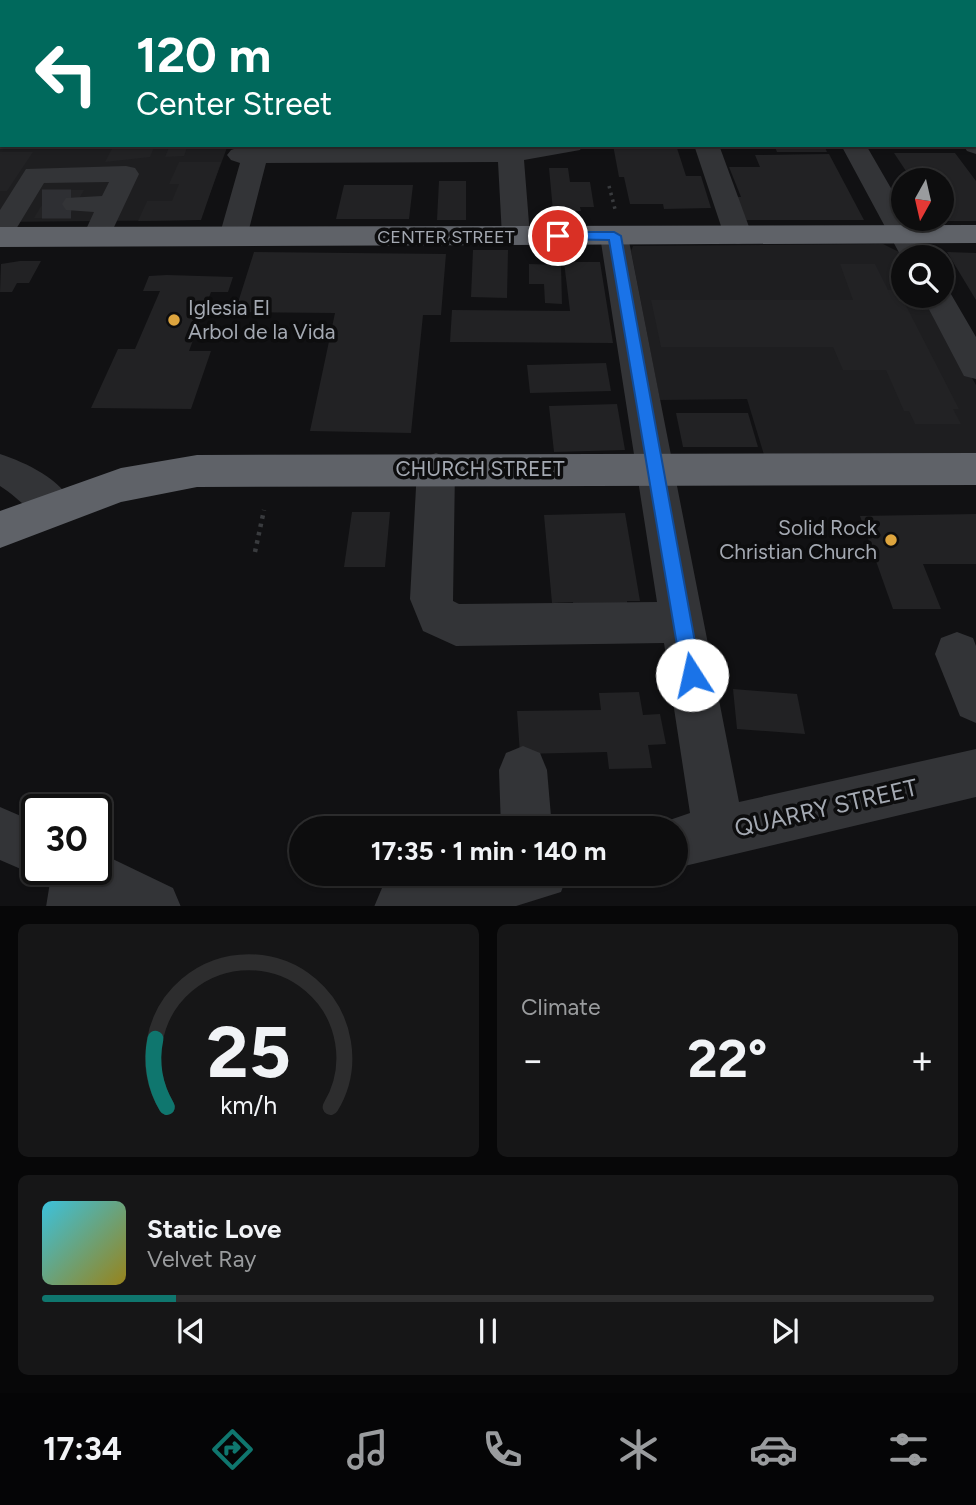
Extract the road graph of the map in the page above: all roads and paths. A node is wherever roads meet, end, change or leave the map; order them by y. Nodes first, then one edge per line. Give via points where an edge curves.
1 (74, 147) edge
2 (541, 147) edge
3 (707, 147) edge
4 (854, 147) edge
5 (511, 149) edge
6 (251, 152) edge
7 (58, 174) junction
8 (610, 186) dead end
9 (76, 204) tunnel mouth
10 (112, 205) junction
11 (615, 223) junction
12 (976, 234) edge
13 (0, 235) edge
14 (738, 235) junction
15 (97, 236) junction
16 (516, 236) junction
17 (233, 237) junction
18 (894, 245) edge
19 (909, 245) edge
20 (916, 245) edge
21 (944, 308) edge
22 (976, 367) edge
23 (436, 469) junction
24 (656, 469) junction
25 (976, 469) edge
26 (0, 470) edge
27 (55, 506) junction
28 (264, 510) dead end
29 (0, 530) edge
30 (255, 552) dead end
31 (682, 622) junction
32 (957, 654) dead end
33 (976, 700) edge
34 (523, 770) dead end
35 (976, 773) edge
36 (527, 816) edge
37 (0, 833) edge
38 (697, 837) edge
39 (21, 843) edge
40 (76, 885) edge
41 (110, 885) edge
42 (462, 886) edge
43 (73, 906) edge
44 (154, 906) edge
45 (401, 906) edge

1 - 7 street
2 - 5 street
3 - 14 street
4 - 19 street
5 - 6 street
5 - 16 street
6 - 17 street
7 - 10 street via 126,174
7 - 13 street via 35,174 30,204
8 - 11 path
9 - 10 street
10 - 15 street
11 - 14 highway, CENTER STREET
11 - 16 highway, CENTER STREET
11 - 24 street
12 - 20 highway, CENTER STREET
13 - 15 highway, CENTER STREET
14 - 18 highway, CENTER STREET
15 - 17 highway, CENTER STREET
16 - 17 highway, CENTER STREET
21 - 22 street
23 - 24 highway, CHURCH STREET
23 - 27 highway, CHURCH STREET via 155,475
23 - 31 street via 431,599 438,616 456,625
24 - 25 highway, CHURCH STREET
24 - 31 street
26 - 27 street via 15,475
27 - 29 highway, CHURCH STREET
28 - 30 path
31 - 38 street
32 - 33 street
34 - 36 street
35 - 38 street, QUARRY STREET
37 - 39 street
40 - 43 street
41 - 44 street
42 - 45 street

